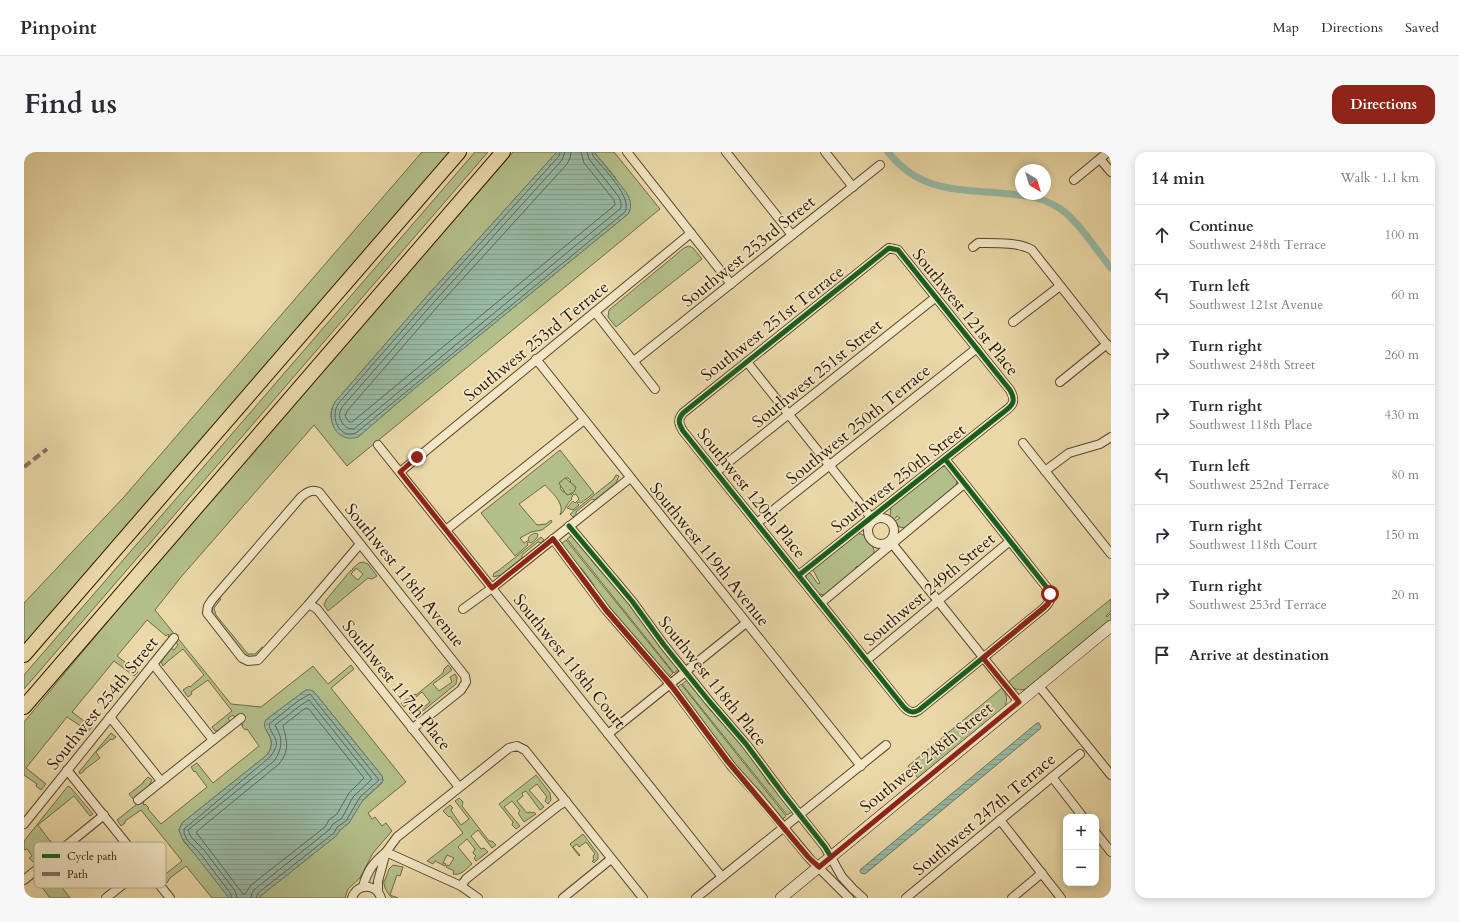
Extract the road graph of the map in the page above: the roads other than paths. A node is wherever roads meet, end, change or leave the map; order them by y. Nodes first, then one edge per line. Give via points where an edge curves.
1 (459, 152) edge
2 (503, 152) edge
3 (627, 152) edge
4 (726, 152) edge
5 (825, 152) edge
6 (1108, 152) edge
7 (1100, 159) junction
8 (880, 165) dead end
9 (1111, 172) edge
10 (1074, 180) dead end
11 (853, 187) junction
12 (691, 233) junction
13 (792, 235) junction
14 (973, 248) dead end
15 (888, 249) joint
16 (731, 284) junction
17 (1060, 286) junction
18 (936, 297) junction
19 (594, 312) junction
20 (1013, 322) dead end
21 (1109, 347) edge
22 (977, 348) junction
23 (536, 360) junction
24 (634, 361) junction
25 (747, 362) junction
26 (1060, 382) dead end
27 (655, 389) dead end
28 (1014, 402) joint
29 (789, 414) junction
30 (584, 420) junction
31 (679, 423) joint
32 (1111, 437) edge
33 (1023, 443) dead end
34 (378, 444) dead end
35 (945, 459) junction
36 (830, 465) junction
37 (1045, 471) junction
38 (400, 472) junction
39 (716, 472) junction
40 (630, 478) junction
41 (964, 484) junction
42 (872, 519) junction
43 (757, 523) junction
44 (569, 526) junction
45 (446, 530) junction
46 (553, 539) junction
47 (1010, 541) junction
48 (891, 542) junction
49 (360, 544) junction
50 (1110, 551) edge
51 (799, 575) junction
52 (492, 588) junction
53 (938, 601) junction
54 (821, 603) junction
55 (309, 604) junction
56 (463, 609) dead end
57 (746, 623) junction
58 (1111, 626) edge
59 (92, 628) junction
60 (174, 638) dead end
61 (24, 656) edge
62 (983, 658) junction
63 (867, 660) junction
64 (153, 664) junction
65 (685, 672) junction
66 (670, 684) junction
67 (1039, 686) junction
68 (1019, 702) junction
69 (24, 707) edge
70 (24, 715) edge
71 (110, 717) junction
72 (241, 718) dead end
73 (412, 729) junction
74 (608, 734) junction
75 (213, 740) junction
76 (886, 745) dead end
77 (1080, 754) dead end
78 (861, 766) junction
79 (67, 770) junction
80 (1111, 774) edge
81 (1052, 777) junction
82 (161, 781) junction
83 (459, 787) junction
84 (138, 800) dead end
85 (566, 801) junction
86 (1081, 814) edge
87 (104, 815) junction
88 (799, 815) junction
89 (1000, 820) junction
90 (24, 824) edge
91 (784, 828) junction
92 (1099, 837) edge
93 (71, 842) edge
94 (125, 842) edge
95 (386, 852) junction
96 (1111, 852) edge
97 (831, 857) junction
98 (611, 859) junction
99 (819, 867) junction
100 (34, 872) edge
101 (1042, 873) junction
102 (722, 877) junction
103 (24, 880) edge
104 (363, 886) junction
105 (461, 886) junction
106 (119, 888) edge
107 (162, 888) edge
108 (381, 895) edge
109 (106, 898) edge
110 (170, 898) edge
111 (352, 898) edge
112 (478, 898) edge
113 (563, 898) edge
114 (643, 898) edge
115 (696, 898) edge
116 (781, 898) edge
117 (849, 898) edge
118 (863, 898) edge
119 (906, 898) edge
120 (1012, 898) edge
121 (1061, 898) edge

1 - 61 highway
2 - 59 highway
3 - 12 street
4 - 13 street
5 - 11 street
6 - 7 street
7 - 9 street
7 - 10 street
8 - 11 street, Southwest 253rd Street
11 - 13 street, Southwest 253rd Street
12 - 16 street
12 - 19 street, Southwest 253rd Terrace
13 - 16 street, Southwest 253rd Street
14 - 17 street via 978,243 1026,247 1036,254
15 - 18 street, Southwest 121st Place via 898,250
15 - 25 street, Southwest 251st Terrace
16 - 24 street, Southwest 253rd Street
17 - 20 street
17 - 21 street
18 - 22 street, Southwest 121st Place
18 - 29 street, Southwest 251st Street
19 - 23 street, Southwest 253rd Terrace
19 - 24 street
21 - 26 street
22 - 28 street, Southwest 121st Place via 1010,390
22 - 36 street, Southwest 250th Terrace
23 - 30 street, Southwest 119th Avenue
23 - 38 street, Southwest 253rd Terrace
24 - 27 street
25 - 29 street
25 - 31 street, Southwest 251st Terrace via 682,414
28 - 35 street, Southwest 250th Street
29 - 36 street
29 - 39 street, Southwest 251st Street
30 - 40 street, Southwest 119th Avenue
30 - 45 street
31 - 39 street, Southwest 120th Place
32 - 37 street via 1100,444 1067,454
33 - 37 street
34 - 38 street, Southwest 118th Court
35 - 41 street
35 - 42 street, Southwest 250th Street
36 - 42 street
36 - 43 street, Southwest 250th Terrace
37 - 50 street
38 - 45 street, Southwest 118th Court
39 - 43 street, Southwest 120th Place
40 - 44 street
40 - 57 street, Southwest 119th Avenue
41 - 47 street
41 - 48 street
42 - 48 street via 881,518 892,522 895,532
42 - 48 street via 868,530 870,538 880,544
42 - 51 street, Southwest 250th Street
43 - 51 street, Southwest 120th Place
44 - 46 street
44 - 65 street, Southwest 118th Place via 632,601
45 - 52 street, Southwest 118th Court
46 - 52 street
46 - 66 street via 606,610
47 - 53 street, Southwest 249th Street
47 - 62 street via 1051,596 1049,603
48 - 53 street
48 - 54 street
49 - 55 street
49 - 55 street, Southwest 118th Avenue via 322,495 314,490 306,492 214,597 207,611 241,656 251,662 261,658
49 - 73 street, Southwest 118th Avenue via 466,677 461,690
51 - 54 street, Southwest 120th Place
52 - 56 street
52 - 74 street, Southwest 118th Court
53 - 62 street
53 - 63 street, Southwest 249th Street
54 - 63 street, Southwest 120th Place
55 - 73 street, Southwest 117th Place via 317,609
57 - 65 street
57 - 78 street, Southwest 119th Avenue
58 - 67 street, Southwest 248th Street
59 - 69 highway
59 - 70 highway
60 - 64 street, Southwest 254th Street
62 - 63 street, Southwest 120th Place via 915,712 903,706
62 - 68 street
64 - 71 street, Southwest 254th Street
64 - 75 street
65 - 66 street
65 - 88 street, Southwest 118th Place via 743,740
66 - 74 street
66 - 91 street via 720,753
67 - 68 street, Southwest 248th Street
67 - 80 street
68 - 97 street, Southwest 248th Street
71 - 79 street, Southwest 254th Street
71 - 82 street
72 - 75 street
73 - 83 street, Southwest 117th Place
74 - 102 street, Southwest 118th Court
75 - 82 street
76 - 78 street
77 - 81 street, Southwest 247th Terrace
78 - 88 street
79 - 87 street
79 - 90 street, Southwest 254th Street
81 - 86 street
81 - 89 street, Southwest 247th Terrace
82 - 84 street
83 - 85 street via 515,746 525,750
83 - 95 street via 397,837
85 - 98 street
85 - 105 street via 466,878
87 - 93 street
87 - 94 street
88 - 91 street
88 - 97 street, Southwest 118th Place
89 - 101 street
89 - 119 street, Southwest 247th Terrace
91 - 99 street
91 - 102 street
92 - 96 street
95 - 104 street via 374,862
95 - 105 street
95 - 108 street via 378,881
97 - 99 street, Southwest 248th Street
97 - 118 street, Southwest 118th Place via 842,877
98 - 113 street
98 - 114 street
99 - 116 street, Southwest 248th Street
99 - 117 street
100 - 103 street
101 - 120 street
101 - 121 street
102 - 115 street
104 - 108 street via 370,886
104 - 111 street via 355,891
105 - 112 street
106 - 109 street
107 - 110 street

